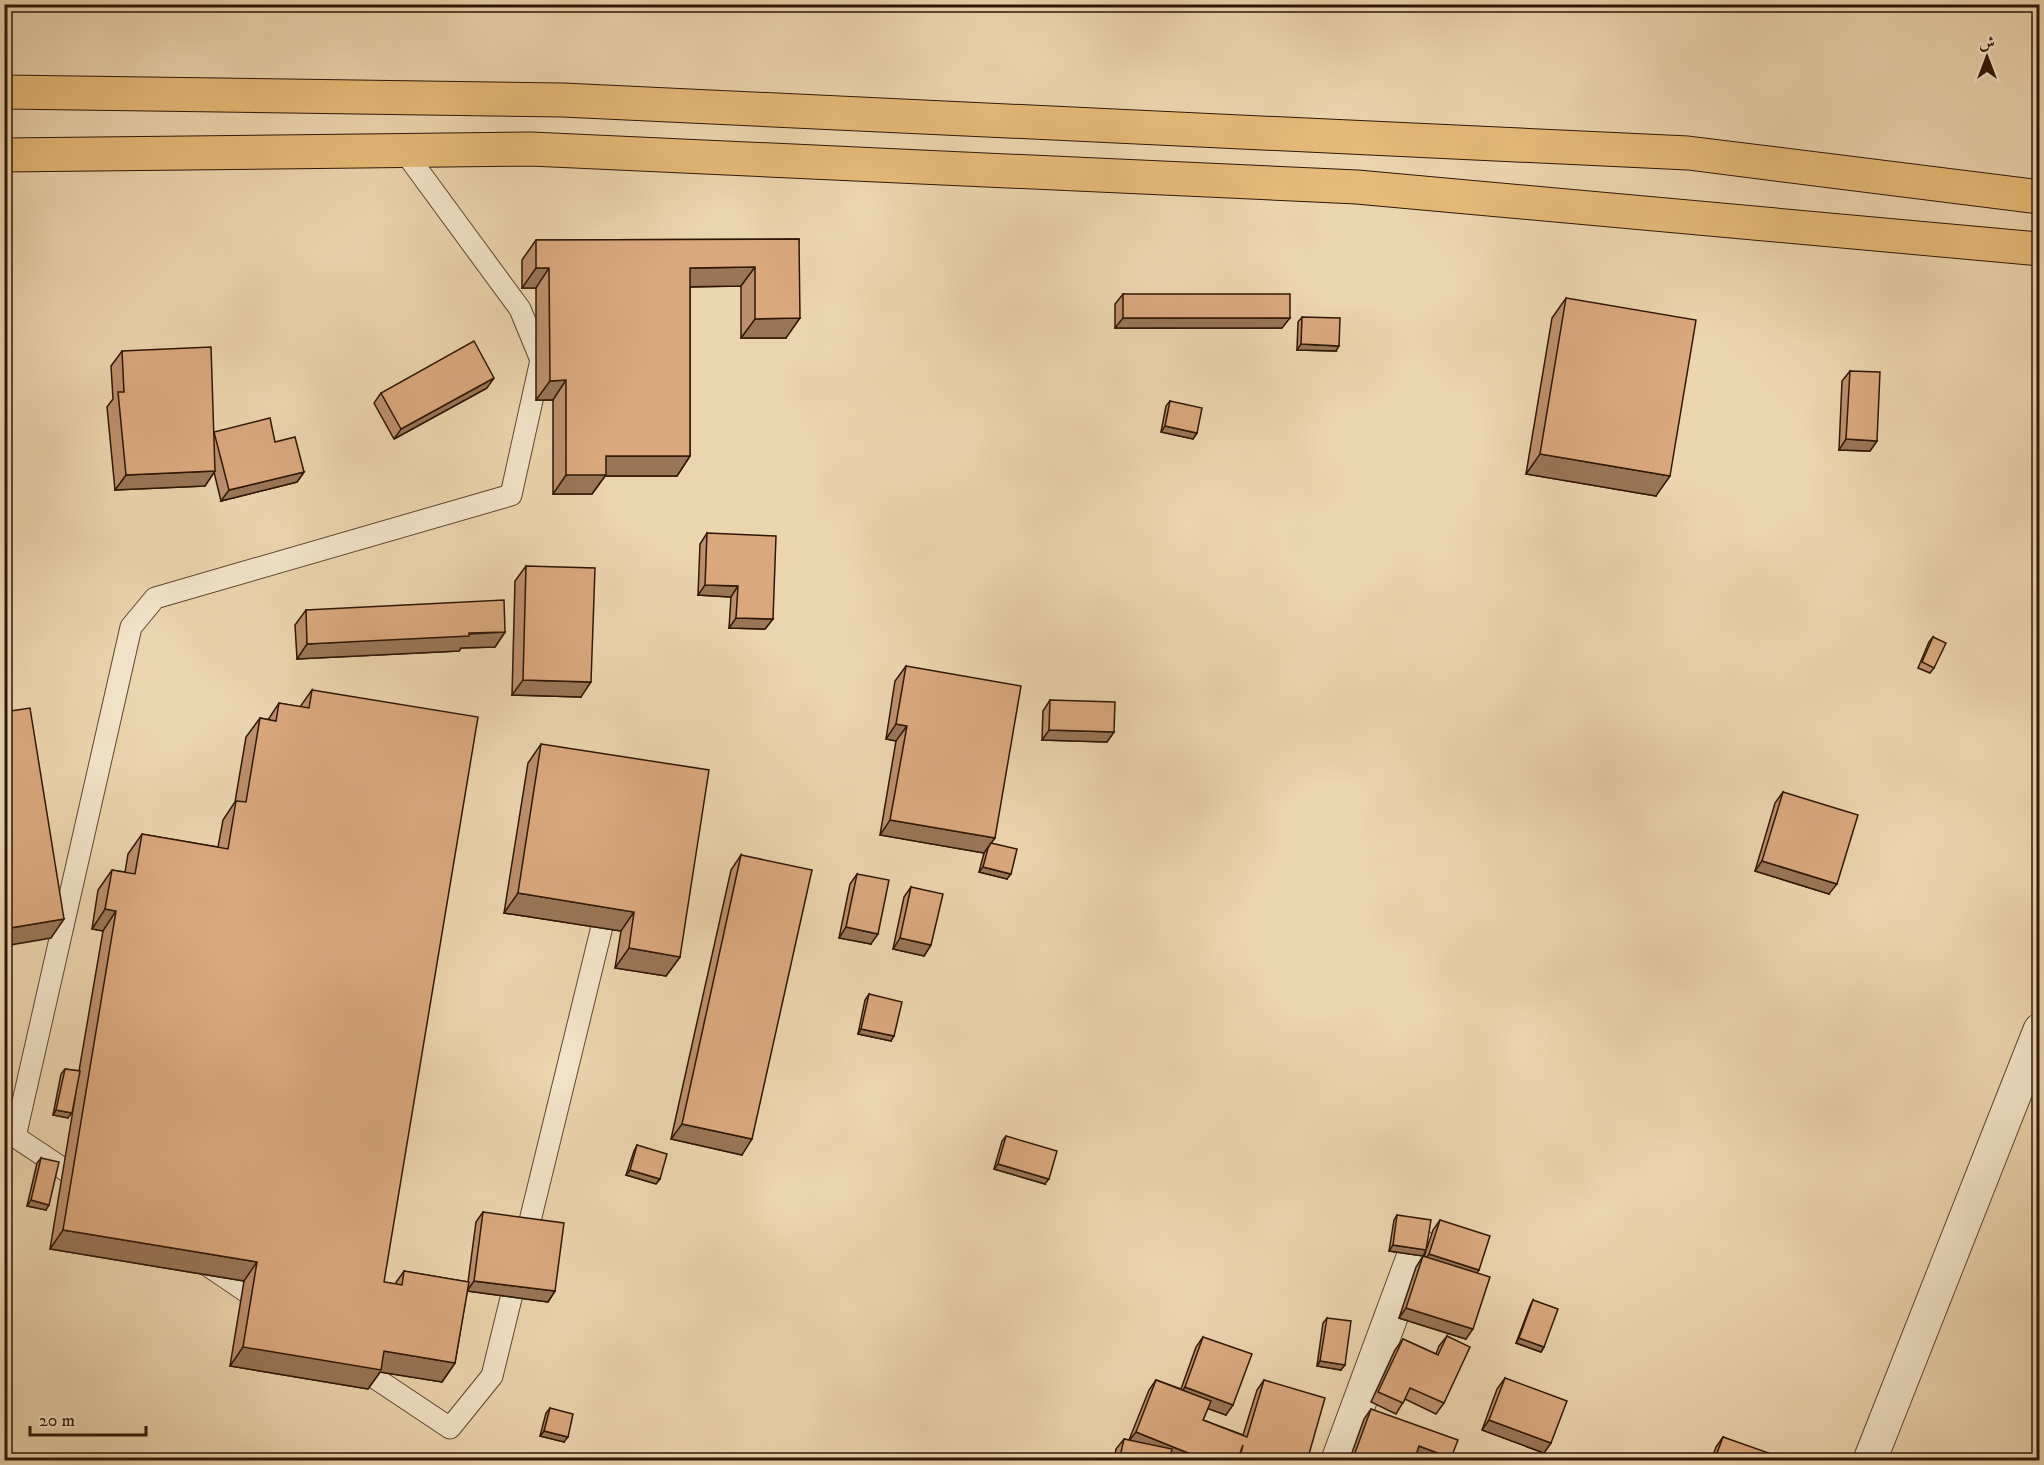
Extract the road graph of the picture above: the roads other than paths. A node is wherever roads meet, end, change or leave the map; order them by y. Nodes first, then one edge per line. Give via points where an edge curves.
1 (4, 92) edge
2 (404, 151) junction
3 (4, 155) edge
4 (2040, 197) edge
5 (2040, 249) edge
6 (614, 879) edge
7 (2040, 1030) edge
8 (10, 1133) edge
9 (104, 1196) edge
10 (1418, 1244) edge
11 (183, 1249) edge
12 (282, 1316) edge
13 (332, 1349) edge
14 (1338, 1461) edge
15 (1870, 1461) edge

1 - 4 highway via 563,100 1665,152
2 - 3 highway
2 - 5 highway via 531,149 1358,187
2 - 8 lane via 519,309 541,360 511,495 155,598 131,627
6 - 13 lane via 492,1376 450,1428
7 - 15 street
8 - 9 lane
10 - 14 street
11 - 12 lane

